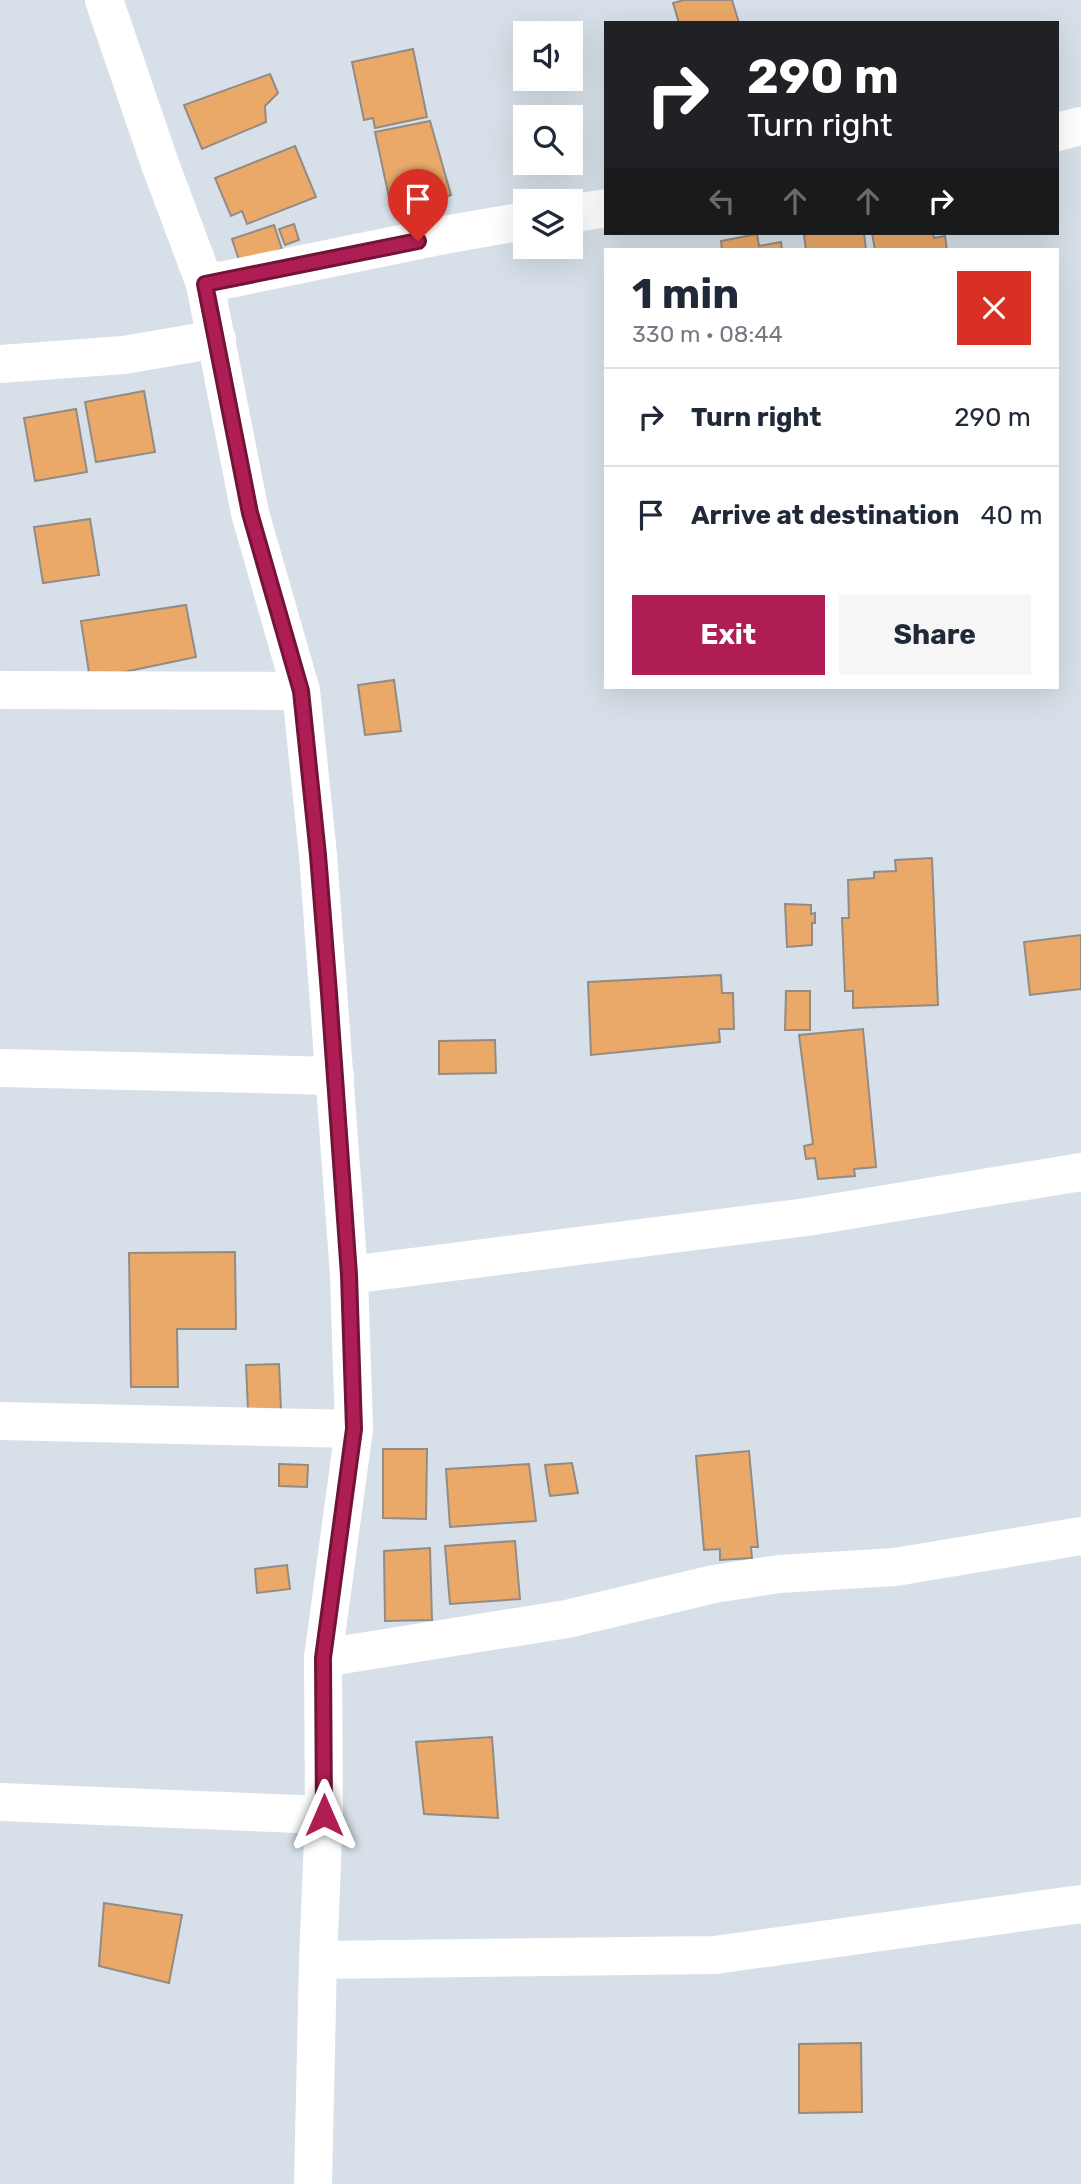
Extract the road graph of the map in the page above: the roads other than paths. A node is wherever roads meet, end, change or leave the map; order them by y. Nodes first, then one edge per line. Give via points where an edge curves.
1 (104, 0) edge
2 (1081, 126) edge
3 (1059, 132) edge
4 (604, 208) edge
5 (583, 212) edge
6 (513, 223) edge
7 (205, 284) junction
8 (217, 340) junction
9 (0, 364) edge
10 (0, 690) edge
11 (301, 691) junction
12 (0, 1068) edge
13 (335, 1076) junction
14 (1081, 1172) edge
15 (349, 1275) junction
16 (0, 1421) edge
17 (354, 1429) junction
18 (1081, 1536) edge
19 (323, 1658) junction
20 (0, 1802) edge
21 (324, 1815) junction
22 (1081, 1904) edge
23 (318, 1960) junction
24 (313, 2184) edge

1 - 7 street
2 - 3 street
4 - 5 street
6 - 7 street
7 - 8 street
8 - 9 street via 124,355
8 - 11 street via 250,513
10 - 11 street
11 - 13 street
12 - 13 street
13 - 15 street
14 - 15 street via 807,1217
15 - 17 street
16 - 17 street
17 - 19 street
18 - 19 street via 895,1567 779,1574 714,1584 567,1619
19 - 21 street
20 - 21 street
21 - 23 street
22 - 23 street via 715,1955
23 - 24 street

